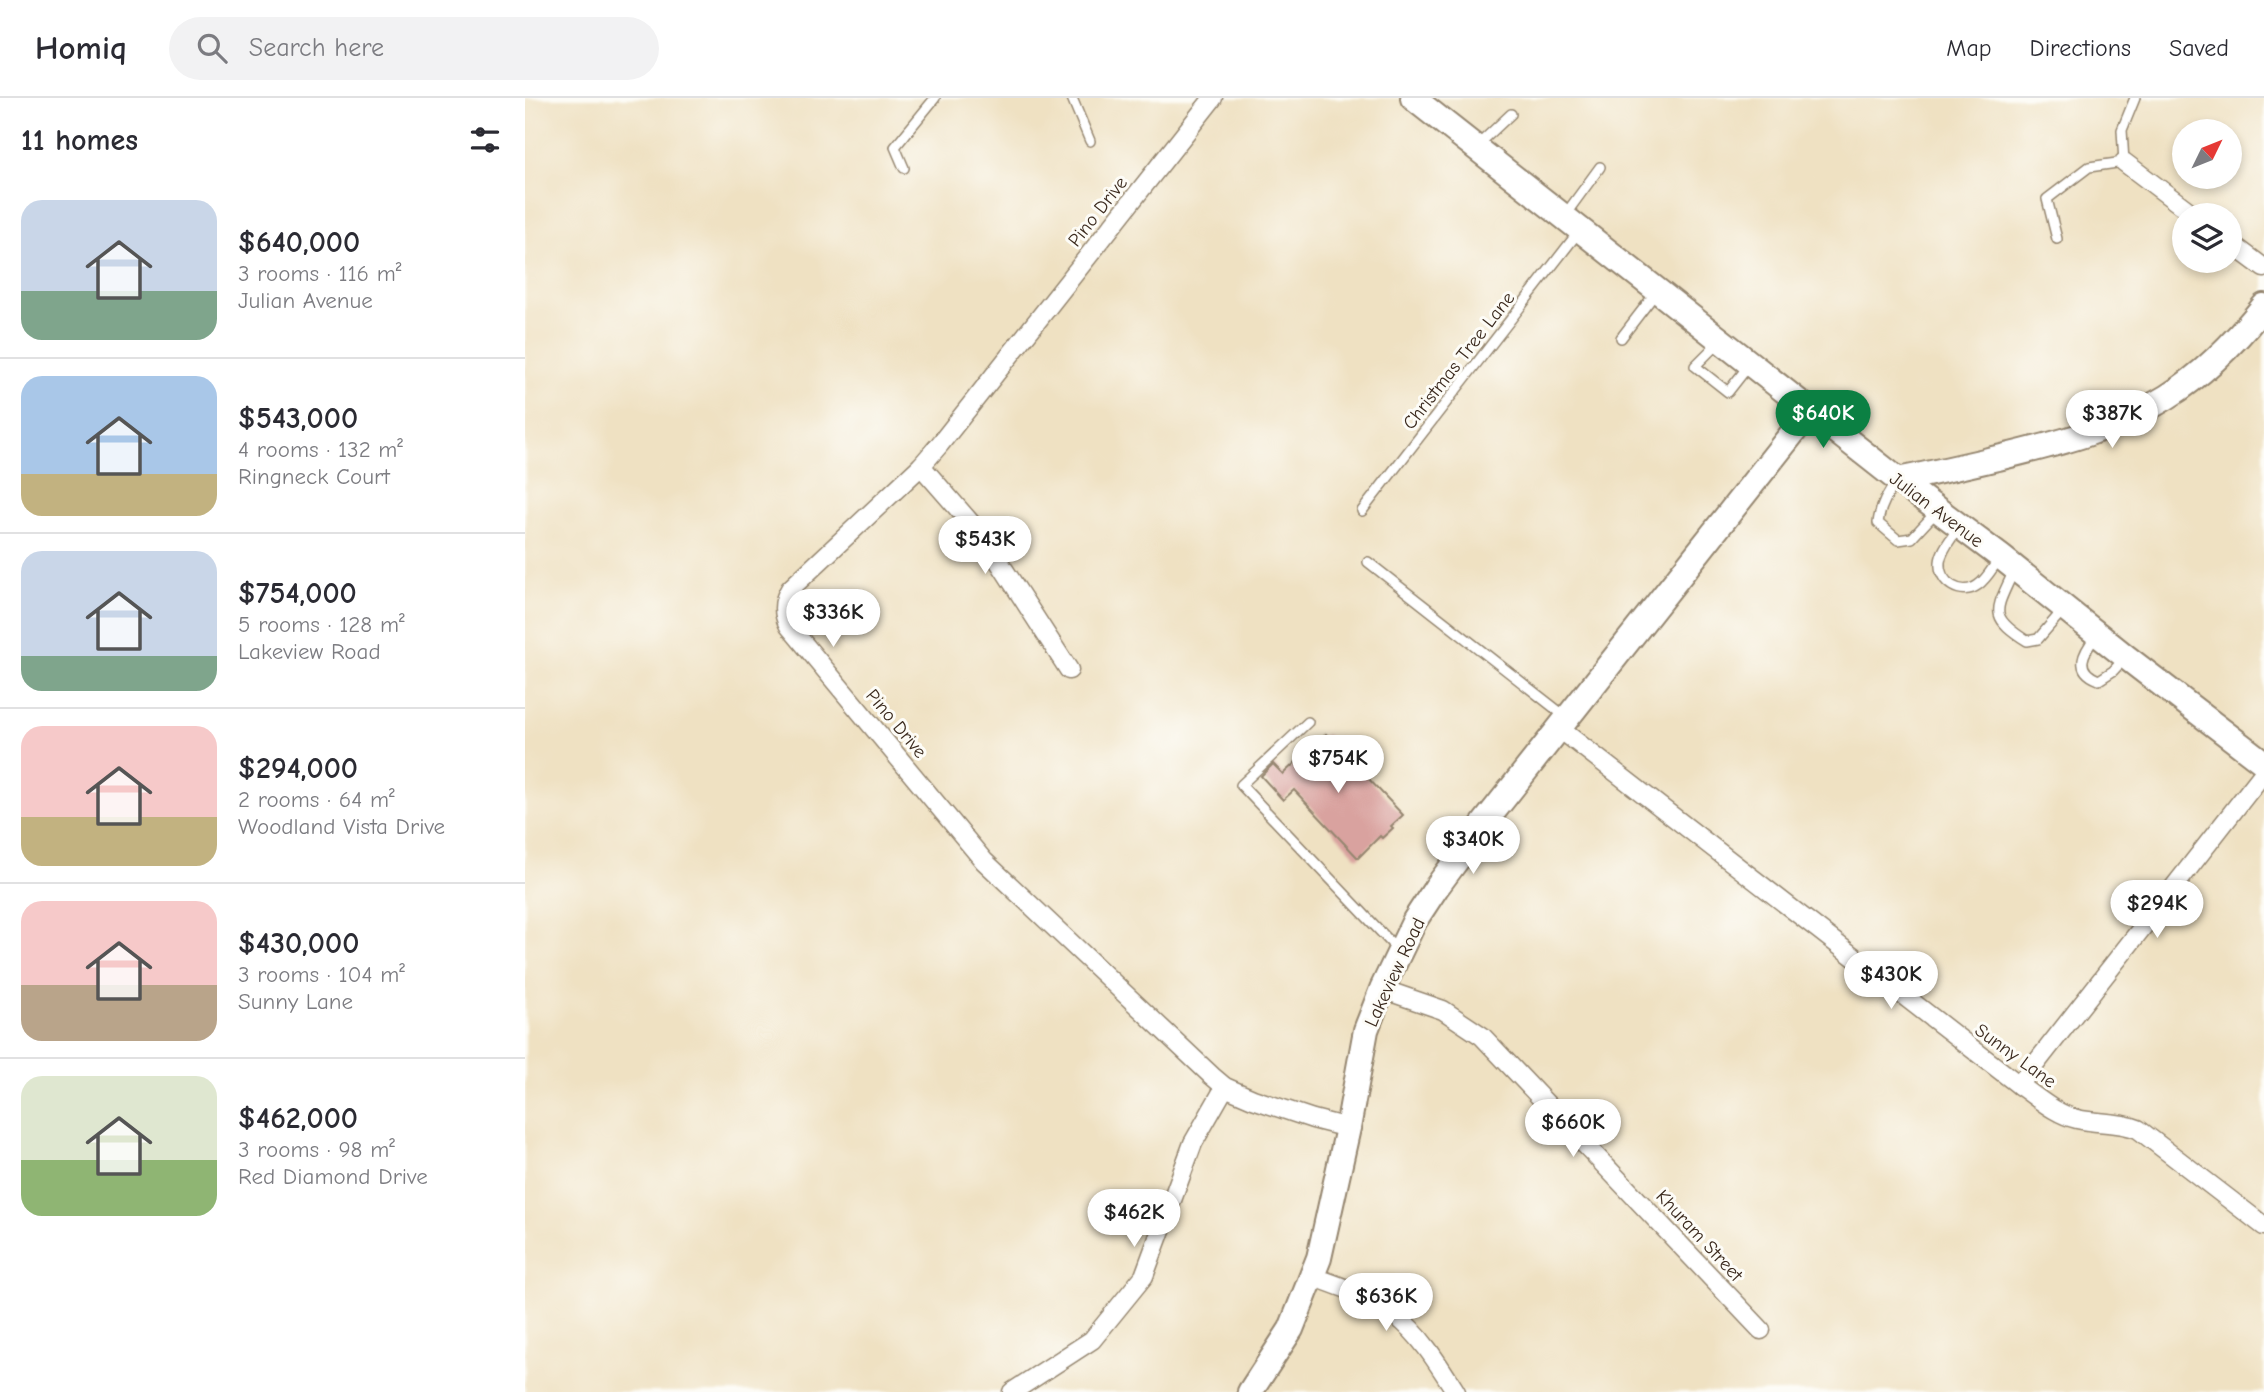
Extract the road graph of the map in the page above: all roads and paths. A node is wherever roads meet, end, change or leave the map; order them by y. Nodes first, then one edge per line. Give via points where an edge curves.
1 (935, 98) edge
2 (1072, 98) edge
3 (1213, 98) edge
4 (2134, 98) edge
5 (1415, 99) edge
6 (1511, 114) dead end
7 (1090, 141) dead end
8 (1476, 147) junction
9 (2124, 162) junction
10 (1600, 167) dead end
11 (904, 169) dead end
12 (2178, 203) edge
13 (1572, 223) junction
14 (2057, 239) dead end
15 (2242, 252) edge
16 (2264, 268) edge
17 (1658, 290) junction
18 (2264, 306) edge
19 (1621, 338) dead end
20 (1721, 340) junction
21 (1751, 363) junction
22 (1810, 411) junction
23 (921, 466) junction
24 (1898, 480) junction
25 (1938, 510) junction
26 (1362, 511) dead end
27 (1959, 527) junction
28 (1368, 562) dead end
29 (2008, 563) junction
30 (2064, 608) junction
31 (2097, 634) junction
32 (2126, 657) junction
33 (1069, 670) dead end
34 (1308, 722) dead end
35 (1564, 723) junction
36 (2264, 764) edge
37 (2264, 772) edge
38 (1399, 951) junction
39 (1383, 989) junction
40 (2019, 1085) junction
41 (1225, 1087) junction
42 (1348, 1128) junction
43 (2264, 1226) edge
44 (1311, 1276) junction
45 (1761, 1330) dead end
46 (1011, 1392) edge
47 (1249, 1392) edge
48 (1456, 1392) edge

1 - 11 lane via 895,147
2 - 7 lane
3 - 23 street, Pino Drive
4 - 9 lane via 2122,130
5 - 8 street, Julian Avenue
6 - 8 lane
8 - 13 street, Julian Avenue
9 - 12 street
9 - 14 lane via 2089,167 2047,199
10 - 13 lane, Christmas Tree Lane
13 - 17 street, Julian Avenue
13 - 26 lane, Christmas Tree Lane
15 - 16 street
17 - 19 lane
17 - 20 street, Julian Avenue
18 - 24 street via 2189,381 2118,423 2078,438
20 - 21 street, Julian Avenue
20 - 21 lane via 1695,366 1728,391
21 - 22 street, Julian Avenue
22 - 24 street, Julian Avenue
22 - 35 street, Lakeview Road
23 - 33 street via 983,537
23 - 41 street, Pino Drive via 790,589 783,610 789,626 983,861
24 - 25 street, Julian Avenue
24 - 25 lane via 1887,495 1878,523 1898,540 1912,537
25 - 27 street, Julian Avenue
27 - 29 street, Julian Avenue
27 - 29 lane via 1940,563 1942,576 1951,586 1966,590 1979,585
28 - 35 lane
29 - 30 street, Julian Avenue
29 - 30 lane via 1997,608 2007,628 2027,641 2038,639
30 - 31 street, Julian Avenue
31 - 32 street, Julian Avenue
31 - 32 lane via 2083,658 2089,676 2099,680
32 - 36 street, Julian Avenue
34 - 38 lane via 1241,786
35 - 38 street, Lakeview Road via 1436,888
35 - 40 street, Sunny Lane
37 - 40 street
38 - 39 street, Lakeview Road
39 - 42 street, Lakeview Road via 1366,1030
39 - 45 street, Khuram Street via 1443,1010 1482,1036
40 - 43 street, Sunny Lane via 2069,1117 2138,1129
41 - 42 street, Pino Drive
41 - 46 street via 1193,1143 1144,1276 1092,1340
42 - 44 street, Lakeview Road
44 - 47 street, Lakeview Road via 1291,1329
44 - 48 street via 1364,1296 1396,1316 1423,1343

